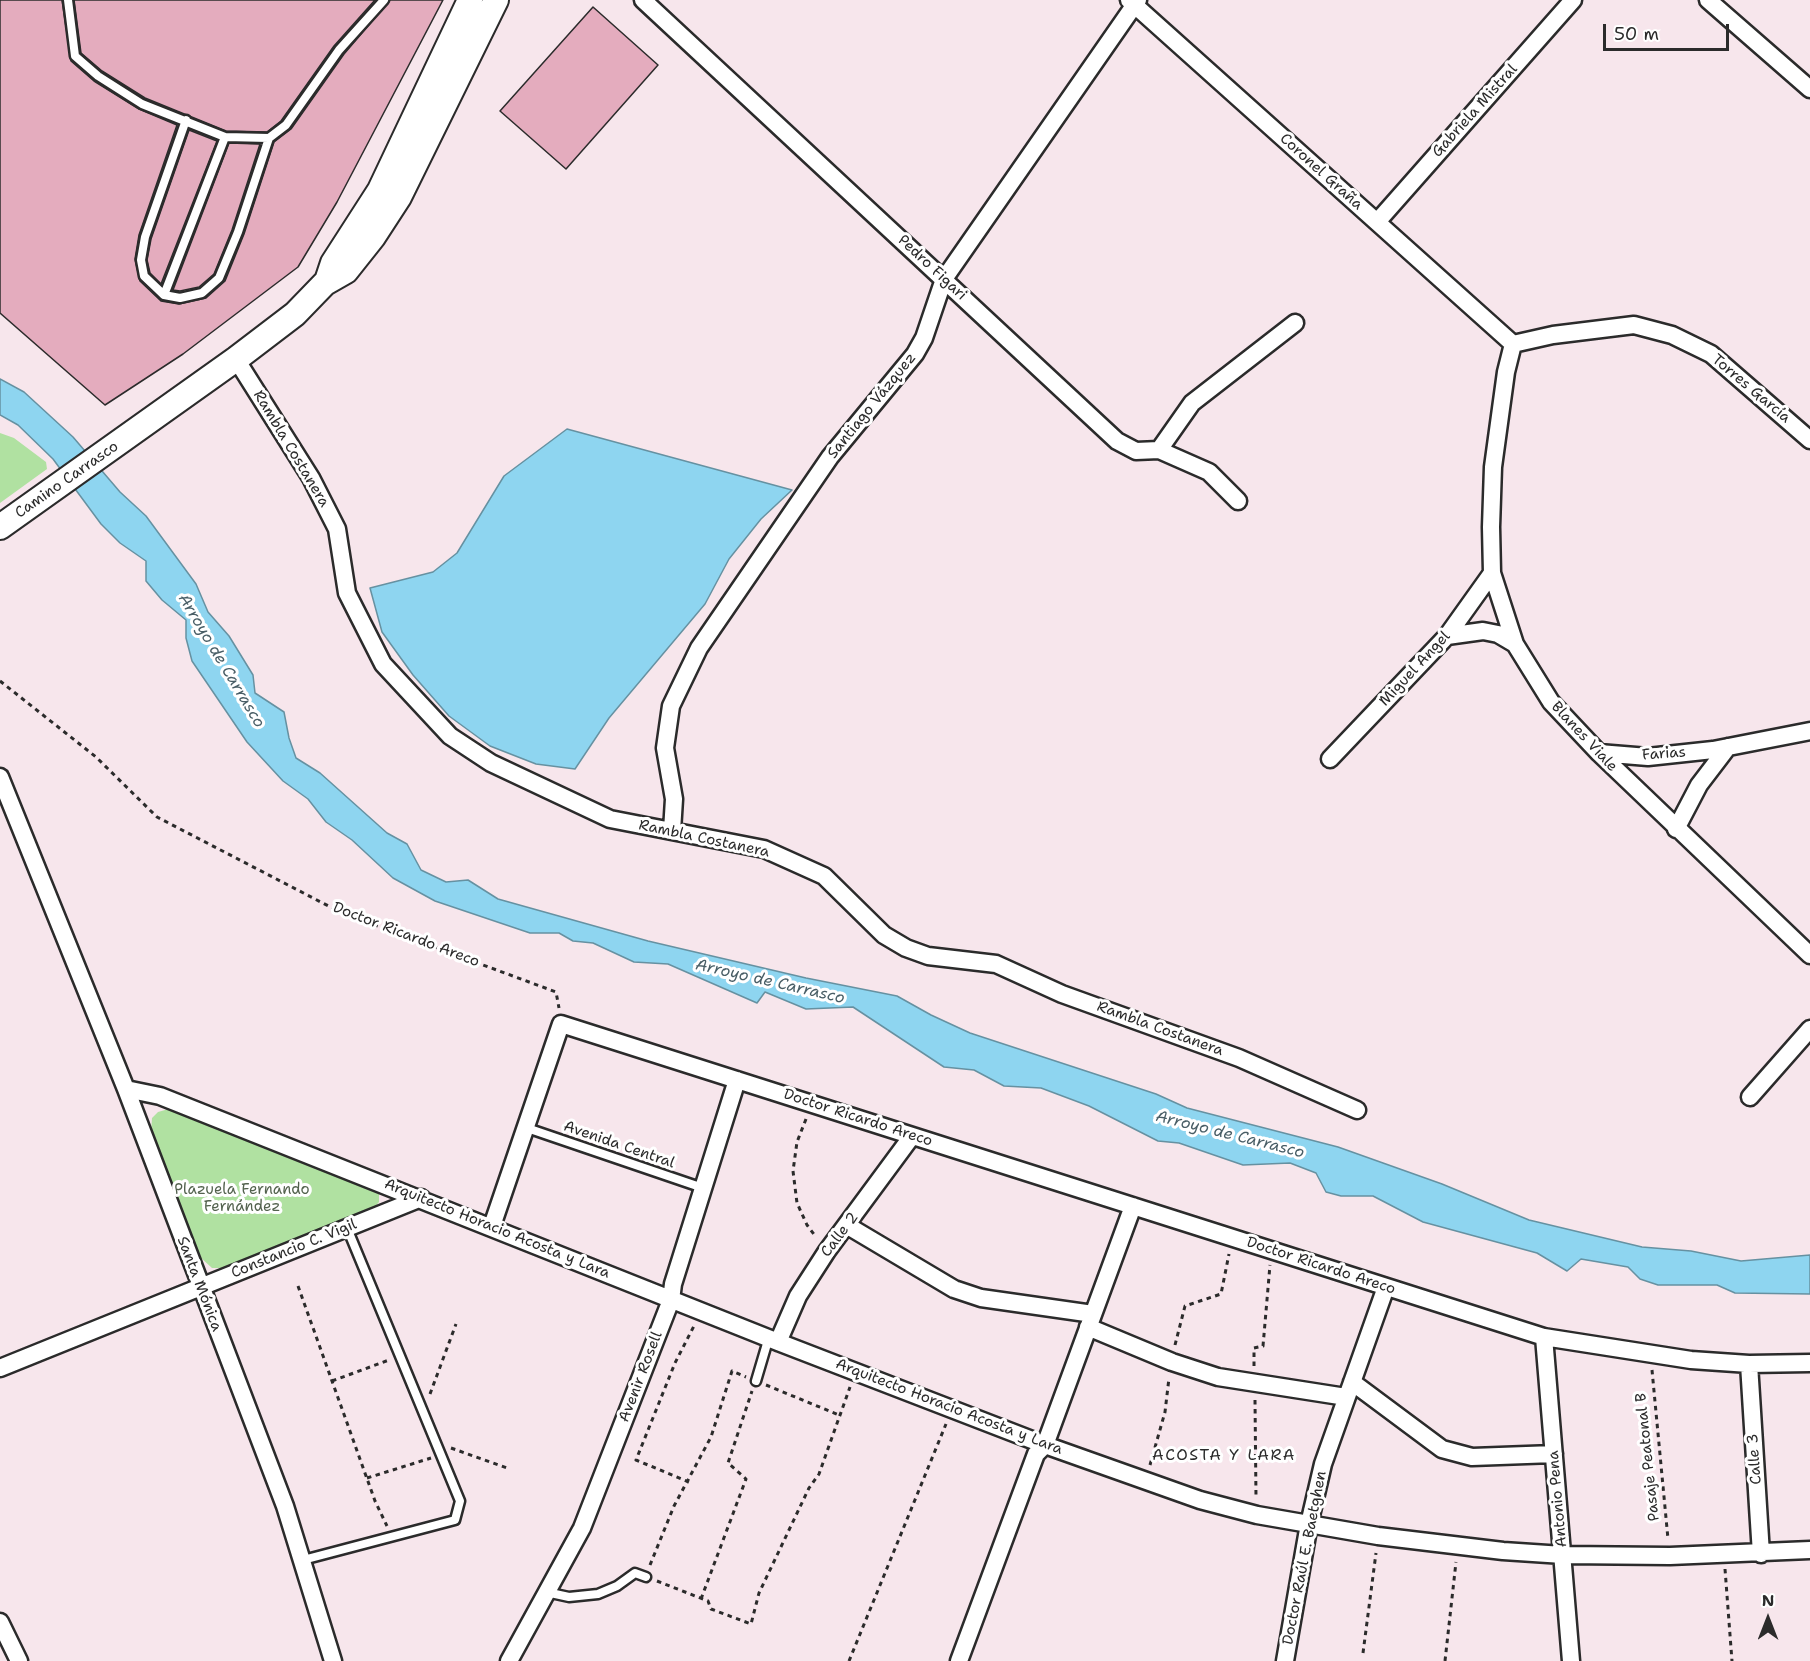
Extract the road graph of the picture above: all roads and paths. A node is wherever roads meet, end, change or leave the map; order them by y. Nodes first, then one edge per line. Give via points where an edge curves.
1 (68, 0) edge
2 (384, 0) edge
3 (470, 0) edge
4 (496, 0) edge
5 (643, 0) edge
6 (1573, 0) edge
7 (1708, 0) edge
8 (1134, 2) edge
9 (1810, 89) edge
10 (186, 120) junction
11 (225, 137) junction
12 (269, 138) junction
13 (1377, 222) junction
14 (944, 279) junction
15 (325, 283) junction
16 (164, 295) junction
17 (1294, 323) dead end
18 (1513, 344) junction
19 (236, 359) junction
20 (1810, 440) edge
21 (1159, 450) junction
22 (1238, 501) dead end
23 (0, 527) edge
24 (1492, 573) junction
25 (1447, 636) junction
26 (1515, 644) junction
27 (0, 681) edge
28 (1810, 731) edge
29 (1728, 747) junction
30 (1599, 753) junction
31 (1330, 759) dead end
32 (0, 777) edge
33 (1676, 829) junction
34 (672, 831) junction
35 (1810, 955) edge
36 (561, 1024) junction
37 (1810, 1029) edge
38 (736, 1080) junction
39 (126, 1089) junction
40 (1750, 1097) dead end
41 (812, 1104) junction
42 (1357, 1110) dead end
43 (526, 1128) junction
44 (912, 1136) junction
45 (703, 1188) junction
46 (421, 1198) junction
47 (1133, 1206) junction
48 (492, 1226) junction
49 (848, 1226) junction
50 (346, 1228) junction
51 (827, 1251) junction
52 (298, 1286) dead end
53 (200, 1287) junction
54 (1386, 1287) junction
55 (671, 1300) junction
56 (700, 1311) junction
57 (1090, 1321) junction
58 (456, 1324) dead end
59 (1544, 1337) junction
60 (774, 1339) junction
61 (1650, 1355) junction
62 (399, 1356) junction
63 (1810, 1363) edge
64 (1749, 1364) junction
65 (0, 1368) edge
66 (856, 1371) junction
67 (332, 1381) junction
68 (756, 1381) junction
69 (1349, 1390) junction
70 (952, 1409) junction
71 (423, 1412) junction
72 (839, 1415) junction
73 (435, 1443) junction
74 (1045, 1445) junction
75 (1554, 1454) junction
76 (441, 1455) junction
77 (507, 1468) dead end
78 (367, 1478) junction
79 (689, 1482) junction
80 (1309, 1524) junction
81 (396, 1536) junction
82 (1378, 1536) junction
83 (1457, 1546) junction
84 (1810, 1550) edge
85 (1761, 1554) junction
86 (1563, 1555) junction
87 (1725, 1555) junction
88 (1670, 1556) junction
89 (303, 1560) junction
90 (646, 1577) junction
91 (546, 1592) junction
92 (701, 1599) junction
93 (0, 1622) edge
94 (1363, 1653) dead end
95 (19, 1661) edge
96 (333, 1661) edge
97 (509, 1661) edge
98 (849, 1661) edge
99 (959, 1661) edge
100 (1285, 1661) edge
101 (1445, 1661) edge
102 (1571, 1661) edge
103 (1732, 1661) edge

1 - 10 lane via 75,56 142,104
2 - 12 lane via 339,50 286,125
3 - 15 main road via 380,190 333,263
4 - 15 main road via 399,197 346,271
5 - 14 street, Pedro Figari
6 - 13 street, Gabriela Mistral
7 - 9 street
8 - 13 street, Coronel Graña
8 - 14 street, Santiago Vázquez
10 - 11 lane
10 - 16 lane via 145,237 141,260 144,276
11 - 12 lane
11 - 16 lane
12 - 16 lane via 219,278 201,293 180,298
13 - 18 street, Coronel Graña
14 - 21 street, Pedro Figari via 1117,441 1136,451
14 - 34 street, Santiago Vázquez via 915,354 830,457 699,648 671,706 665,748 674,799
15 - 19 main road, Camino Carrasco via 295,314
17 - 21 street via 1192,403
18 - 20 street, Torres García via 1553,334 1634,325 1672,334 1711,354
18 - 24 street, Blanes Viale via 1493,467
19 - 23 main road, Camino Carrasco
19 - 34 street, Rambla Costanera via 311,478 337,529 346,593 383,664 411,695 450,736 491,763 610,819
21 - 22 street, Pedro Figari via 1209,472
24 - 25 street, Miguel Angel
24 - 26 street, Blanes Viale
25 - 26 street via 1483,631
25 - 31 street, Miguel Angel
26 - 30 street, Blanes Viale via 1551,702
27 - 36 path, Doctor Ricardo Areco via 96,757 157,818 340,912 556,992
28 - 29 street, Farias
29 - 30 street, Farias via 1648,757
29 - 33 street via 1700,785
30 - 33 street, Blanes Viale
32 - 39 street, Santa Mónica
33 - 35 street, Blanes Viale
34 - 42 street, Rambla Costanera via 764,849 824,876 884,935 906,948 928,956 996,964 1062,994 1239,1058
36 - 38 street, Doctor Ricardo Areco
36 - 43 street
37 - 40 street
38 - 41 street, Doctor Ricardo Areco
38 - 45 street, Avenir Rosell
39 - 46 street, Arquitecto Horacio Acosta y Lara via 160,1096
39 - 53 street, Santa Mónica
41 - 44 street, Doctor Ricardo Areco
41 - 51 path via 797,1142 793,1171 797,1203 807,1225
43 - 45 lane, Avenida Central
43 - 48 street
44 - 47 street, Doctor Ricardo Areco
44 - 49 street, Calle 2
45 - 55 street, Avenir Rosell via 672,1284
46 - 48 street, Arquitecto Horacio Acosta y Lara
46 - 50 street, Constancio C. Vigil
47 - 54 street, Doctor Ricardo Areco
47 - 57 street
48 - 55 street, Arquitecto Horacio Acosta y Lara
49 - 51 street, Calle 2
49 - 57 street via 954,1289
50 - 53 street, Constancio C. Vigil
50 - 62 lane
51 - 60 street, Calle 2
52 - 67 path
53 - 65 street, Constancio C. Vigil
53 - 89 street, Santa Mónica
54 - 59 street, Doctor Ricardo Areco
54 - 69 street, Doctor Raúl E. Baetghen
55 - 56 street, Arquitecto Horacio Acosta y Lara
55 - 91 street, Avenir Rosell via 582,1528
56 - 60 street, Arquitecto Horacio Acosta y Lara
56 - 79 path via 636,1460
57 - 69 street via 1172,1362 1218,1377
57 - 74 street
58 - 71 path
59 - 61 street, Doctor Ricardo Areco
59 - 75 street, Antonio Pena
60 - 66 street, Arquitecto Horacio Acosta y Lara
60 - 68 lane
61 - 64 street, Doctor Ricardo Areco
61 - 88 path, Pasaje Peatonal B
62 - 67 path
62 - 71 lane
63 - 64 street, Doctor Ricardo Areco
64 - 85 street, Calle 3
66 - 70 street, Arquitecto Horacio Acosta y Lara
66 - 72 path
67 - 78 path
68 - 72 path
68 - 79 path via 732,1371 711,1437
68 - 92 path via 728,1463 746,1479
69 - 75 street via 1442,1449 1472,1457
69 - 80 street, Doctor Raúl E. Baetghen via 1323,1464
70 - 74 street, Arquitecto Horacio Acosta y Lara
70 - 98 path
71 - 73 lane
72 - 92 path via 819,1474 808,1488 759,1593 751,1623 711,1609 708,1601
73 - 76 lane
73 - 77 path
74 - 80 street, Arquitecto Horacio Acosta y Lara via 1200,1500
74 - 99 street via 1036,1454
75 - 86 street, Antonio Pena
76 - 78 path
76 - 81 lane via 460,1502 455,1520
78 - 81 path via 384,1522
79 - 90 path via 666,1524
80 - 82 street, Arquitecto Horacio Acosta y Lara
80 - 100 street, Doctor Raúl E. Baetghen
81 - 89 lane
82 - 83 street, Arquitecto Horacio Acosta y Lara
82 - 94 path
83 - 86 street, Arquitecto Horacio Acosta y Lara
83 - 101 path
84 - 85 street, Arquitecto Horacio Acosta y Lara
85 - 87 street, Arquitecto Horacio Acosta y Lara
86 - 88 street, Arquitecto Horacio Acosta y Lara
86 - 102 street, Antonio Pena
87 - 88 street, Arquitecto Horacio Acosta y Lara
87 - 103 path
89 - 96 street, Santa Mónica
90 - 91 lane via 635,1573 598,1594 569,1597
90 - 92 path
91 - 97 street, Avenir Rosell
93 - 95 street

